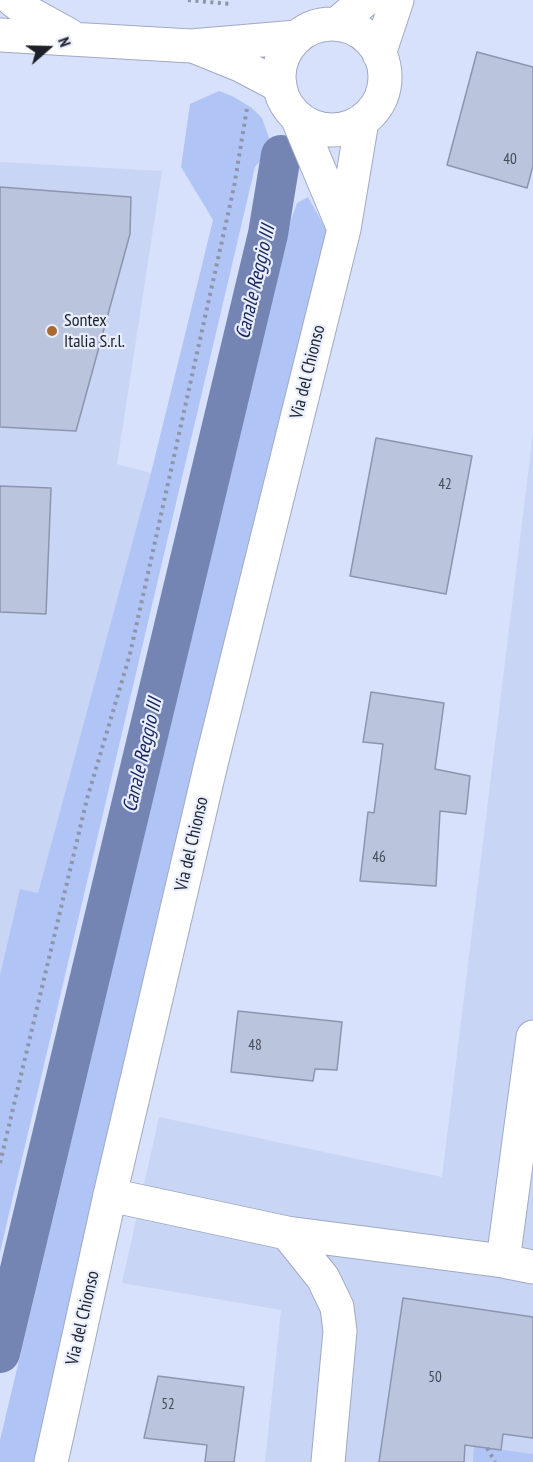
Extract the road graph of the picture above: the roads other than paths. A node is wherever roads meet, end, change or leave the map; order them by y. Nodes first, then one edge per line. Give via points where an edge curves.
1 (13, 0) edge
2 (365, 0) edge
3 (397, 0) edge
4 (337, 24) junction
5 (0, 35) edge
6 (297, 37) junction
7 (76, 39) junction
8 (191, 46) junction
9 (379, 54) junction
10 (266, 79) junction
11 (297, 117) junction
12 (362, 121) junction
13 (344, 229) junction
14 (533, 1037) edge
15 (110, 1196) junction
16 (287, 1233) junction
17 (518, 1264) edge
18 (51, 1462) edge
19 (328, 1462) edge

1 - 7 main road
2 - 4 main road
3 - 9 main road, Via del Chionso
4 - 6 main road via 308,29
4 - 9 main road via 369,39
5 - 7 main road
6 - 8 main road
6 - 10 main road via 285,50 280,67
7 - 8 main road
8 - 10 main road
9 - 12 main road, Via del Chionso via 384,83 373,111
10 - 11 main road
11 - 12 main road via 328,130
11 - 13 main road
12 - 13 main road, Via del Chionso
13 - 15 main road, Via del Chionso via 210,768
14 - 17 main road
15 - 16 main road
15 - 18 main road, Via del Chionso
16 - 17 main road
16 - 19 main road via 323,1278 337,1307 340,1331

